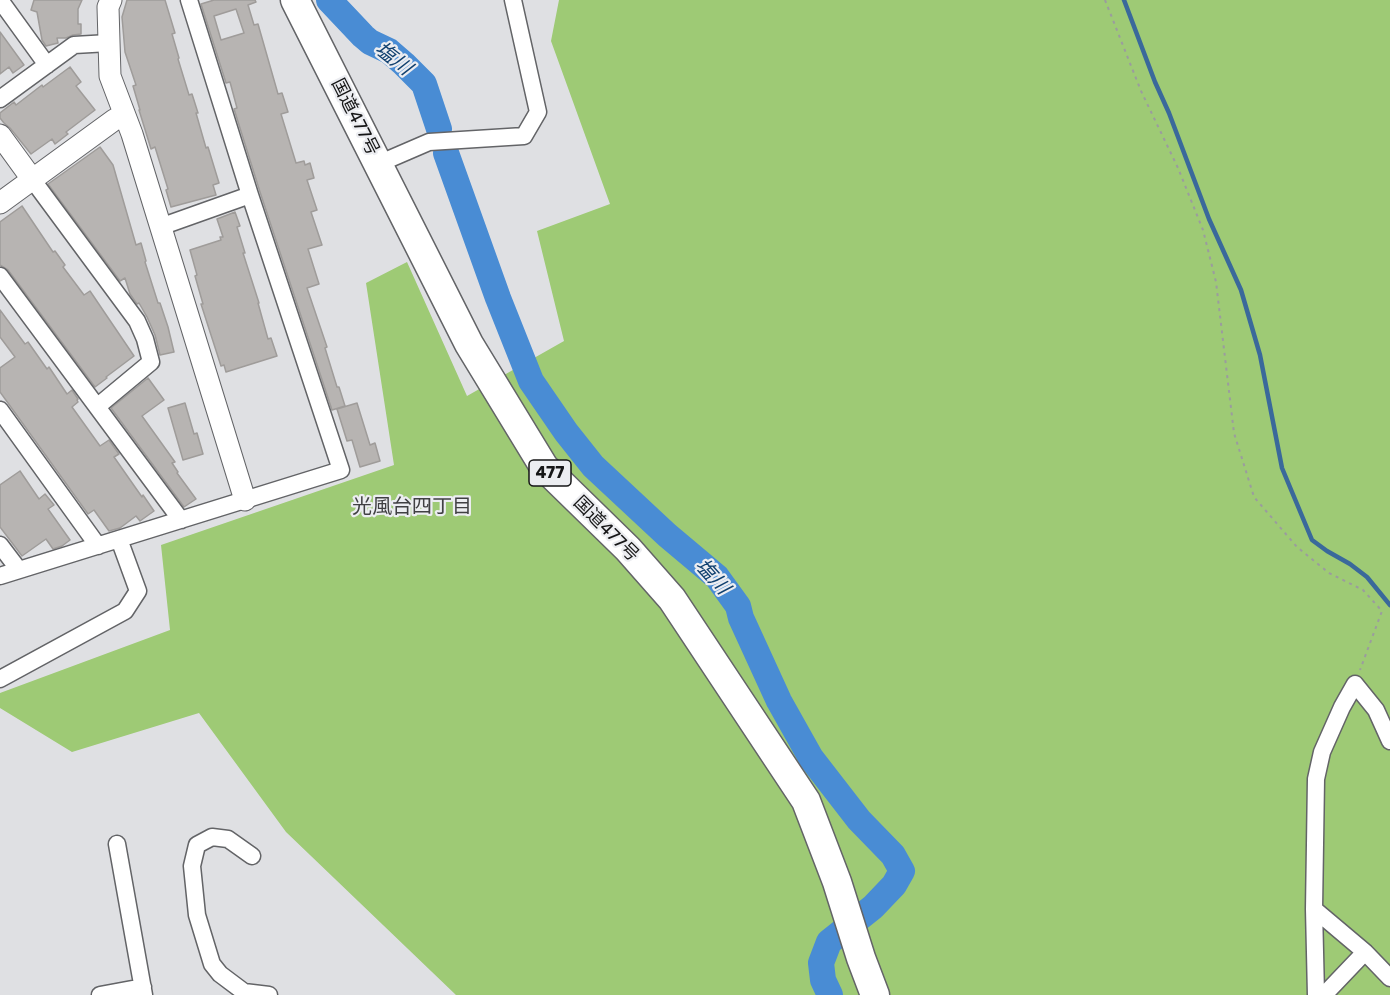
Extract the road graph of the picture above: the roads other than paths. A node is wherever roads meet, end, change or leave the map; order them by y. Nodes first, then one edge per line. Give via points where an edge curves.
1 (0, 0) edge
2 (111, 0) edge
3 (189, 0) edge
4 (295, 0) edge
5 (513, 0) edge
6 (14, 8) edge
7 (109, 43) junction
8 (47, 65) junction
9 (0, 99) edge
10 (124, 114) junction
11 (0, 135) edge
12 (378, 164) junction
13 (32, 179) junction
14 (250, 195) junction
15 (0, 202) edge
16 (160, 227) junction
17 (0, 276) edge
18 (98, 406) junction
19 (0, 410) edge
20 (245, 500) junction
21 (181, 520) junction
22 (119, 539) junction
23 (0, 545) edge
24 (98, 546) junction
25 (19, 570) junction
26 (0, 576) edge
27 (0, 679) edge
28 (1390, 741) edge
29 (117, 844) dead end
30 (252, 856) dead end
31 (1314, 909) junction
32 (1365, 952) junction
33 (1390, 978) edge
34 (144, 991) edge
35 (100, 995) edge
36 (269, 995) edge
37 (875, 995) edge
38 (1316, 995) edge
39 (1324, 995) edge

1 - 6 street
2 - 7 street
3 - 14 street
4 - 12 highway, 国道477号 / 477
5 - 12 street via 538,112 524,136 429,142
6 - 8 street
7 - 8 street via 74,45
7 - 10 street via 110,76
8 - 9 street
10 - 13 street
10 - 16 street
11 - 13 street
12 - 37 highway, 国道477号 / 477 via 469,344 544,467 672,598 806,801
13 - 15 street
13 - 18 street via 136,321 145,339 151,362
14 - 16 street
14 - 20 street via 341,470
16 - 20 street
17 - 18 street
18 - 21 street
19 - 24 street
20 - 21 street
21 - 22 street
22 - 24 street
22 - 27 street via 138,591 125,611
23 - 25 street
24 - 25 street
25 - 26 street
28 - 31 street via 1376,710 1355,684 1322,752 1316,779
29 - 34 street
30 - 36 street via 228,839 212,837 197,845 192,866 197,915 212,964 220,974 244,992
31 - 32 street
31 - 38 street
32 - 33 street
32 - 39 street
34 - 35 street

